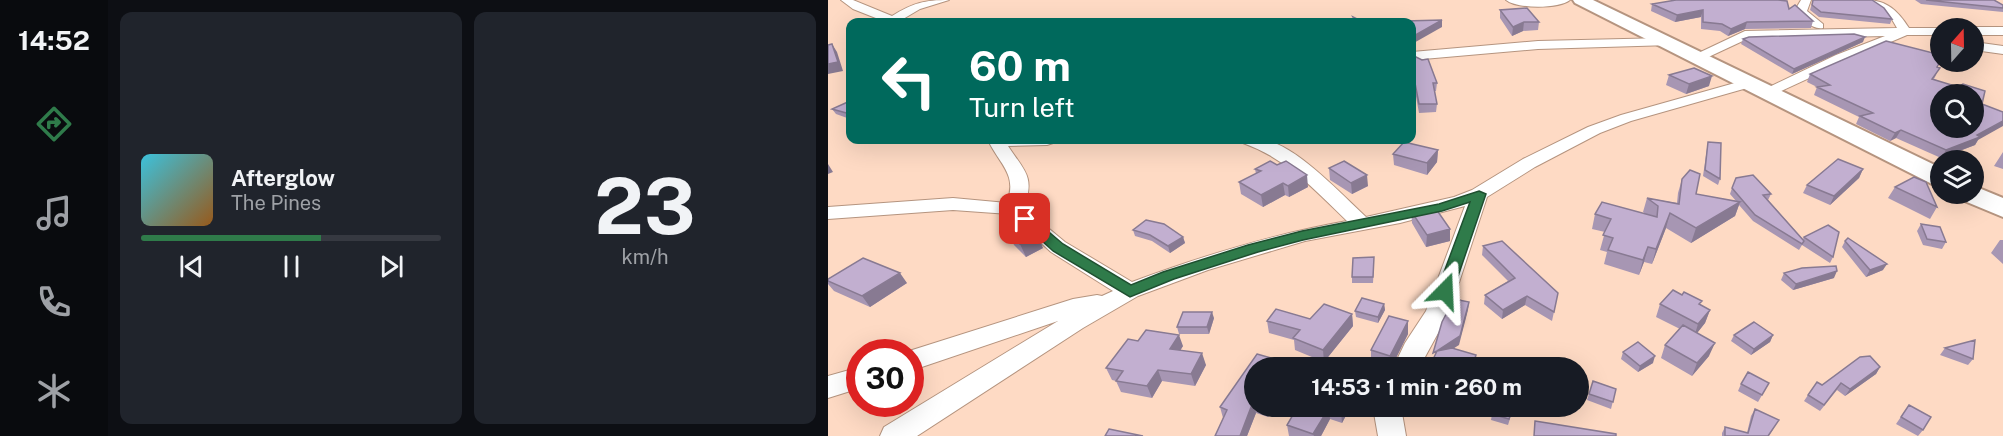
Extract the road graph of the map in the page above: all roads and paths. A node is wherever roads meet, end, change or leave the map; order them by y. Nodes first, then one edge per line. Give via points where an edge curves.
1 (846, 0) edge
2 (944, 0) edge
3 (1511, 0) edge
4 (1564, 0) edge
5 (1581, 0) edge
6 (1806, 0) edge
7 (1871, 0) edge
8 (887, 18) edge
9 (898, 18) edge
10 (1984, 31) edge
11 (2003, 31) edge
12 (1827, 32) junction
13 (1930, 32) edge
14 (1904, 33) junction
15 (1930, 38) edge
16 (1667, 42) junction
17 (1984, 47) edge
18 (2003, 50) edge
19 (1416, 56) edge
20 (1697, 57) junction
21 (1759, 88) junction
22 (999, 144) edge
23 (1259, 144) edge
24 (1930, 173) edge
25 (1479, 194) junction
26 (1984, 200) edge
27 (1014, 209) junction
28 (2003, 209) edge
29 (828, 213) edge
30 (1361, 223) junction
31 (1130, 291) junction
32 (1108, 303) junction
33 (924, 356) edge
34 (1411, 357) edge
35 (846, 381) edge
36 (828, 387) edge
37 (1389, 417) edge
38 (894, 436) edge
39 (1392, 436) edge

1 - 8 street
2 - 9 street via 916,6
3 - 4 street via 1530,4
5 - 16 main road
6 - 12 street via 1802,13
7 - 14 street via 1894,14
10 - 11 street
12 - 14 street
12 - 20 street via 1741,35
13 - 14 street
14 - 15 street
14 - 21 street
16 - 19 street via 1538,45
16 - 20 main road
17 - 18 street
20 - 21 main road
21 - 24 main road
21 - 25 street via 1626,118 1594,130
22 - 27 street via 1021,180
23 - 30 street via 1302,170
25 - 30 street via 1442,207
25 - 34 street via 1437,313
26 - 28 main road
27 - 29 street via 953,204
27 - 31 street via 1058,247
30 - 31 street via 1253,249
31 - 32 street
32 - 33 street via 1081,305
32 - 38 street
35 - 36 street
37 - 39 street

